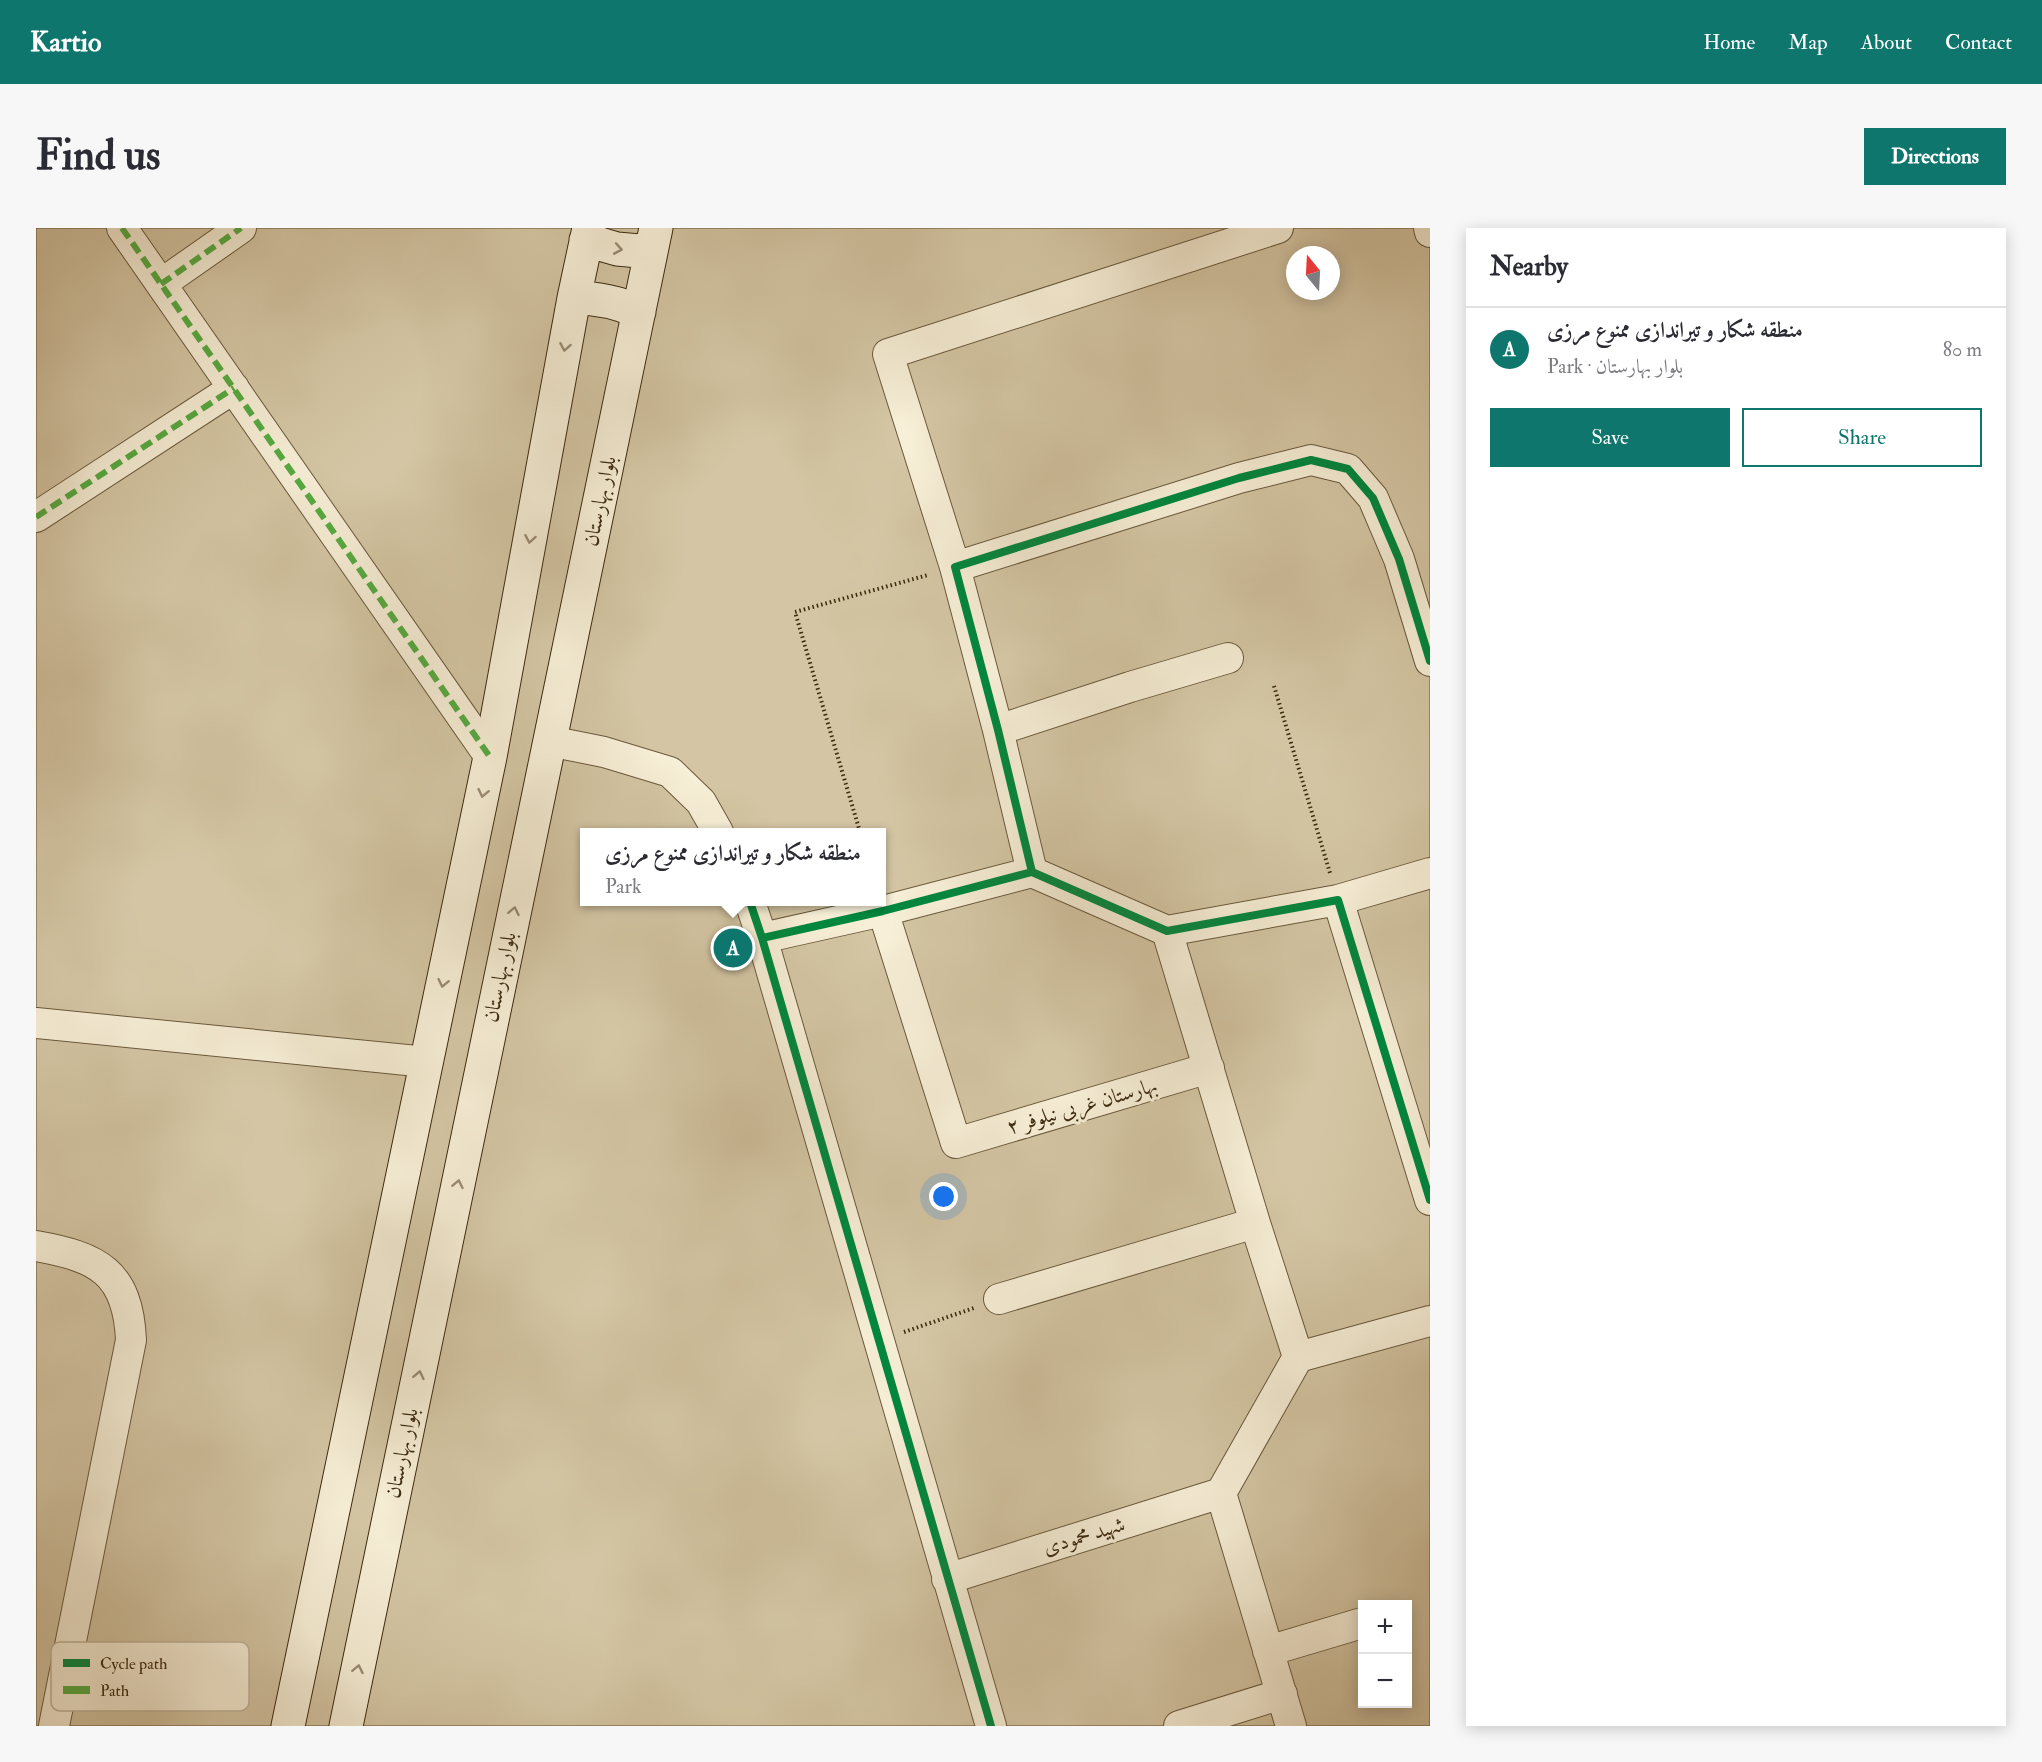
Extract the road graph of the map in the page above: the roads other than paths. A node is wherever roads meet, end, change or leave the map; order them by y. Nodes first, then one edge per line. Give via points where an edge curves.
1 (122, 228) edge
2 (241, 228) edge
3 (1278, 228) edge
4 (588, 234) edge
5 (654, 240) edge
6 (161, 284) junction
7 (574, 298) junction
8 (639, 312) junction
9 (234, 388) junction
10 (36, 518) edge
11 (955, 567) junction
12 (1228, 658) dead end
13 (1430, 661) edge
14 (998, 730) junction
15 (549, 741) junction
16 (490, 757) junction
17 (716, 828) edge
18 (1032, 872) junction
19 (1430, 873) edge
20 (1338, 900) junction
21 (751, 906) edge
22 (883, 911) junction
23 (1167, 931) junction
24 (762, 938) junction
25 (36, 1023) edge
26 (427, 1062) junction
27 (1209, 1068) junction
28 (1430, 1200) edge
29 (1255, 1223) junction
30 (36, 1245) edge
31 (999, 1299) road end
32 (1430, 1321) edge
33 (1299, 1357) junction
34 (1221, 1493) junction
35 (947, 1579) junction
36 (1358, 1624) edge
37 (71, 1642) edge
38 (1268, 1651) junction
39 (1282, 1694) junction
40 (57, 1711) edge
41 (54, 1726) edge
42 (288, 1726) edge
43 (346, 1726) edge
44 (991, 1726) edge
45 (1179, 1726) edge
46 (1291, 1726) edge

1 - 6 street
2 - 6 street
3 - 11 street via 888,354
4 -> 5 main road via 617,249
4 - 7 main road
5 - 8 main road, بلوار بهارستان
6 - 9 street
7 - 8 main road via 610,301
7 -> 16 main road
8 - 15 main road, بلوار بهارستان
9 - 10 street
9 - 16 street
11 - 13 street via 1239,478 1311,460 1348,469 1372,498 1399,559
11 - 14 street
12 - 14 street
14 - 18 street
15 - 17 street via 670,772 701,802
43 -> 15 main road, بلوار بهارستان
16 -> 26 main road
18 - 22 street
18 - 23 street
19 - 20 street
20 - 23 street
20 - 28 street
21 - 24 street
22 - 24 street
22 - 27 street, بهارستان غربی نیلوفر ۲ via 956,1143
23 - 27 street
24 - 35 street
25 - 26 street
26 - 42 main road
27 - 29 street
29 - 31 street
29 - 33 street
30 - 37 street via 87,1258 107,1273 122,1292 130,1315 131,1340
32 - 33 street
33 - 34 street
34 - 35 street, شهید محمودی
34 - 38 street
35 - 44 street
36 - 38 street
38 - 39 street
39 - 45 street
39 - 46 street
40 - 41 street

